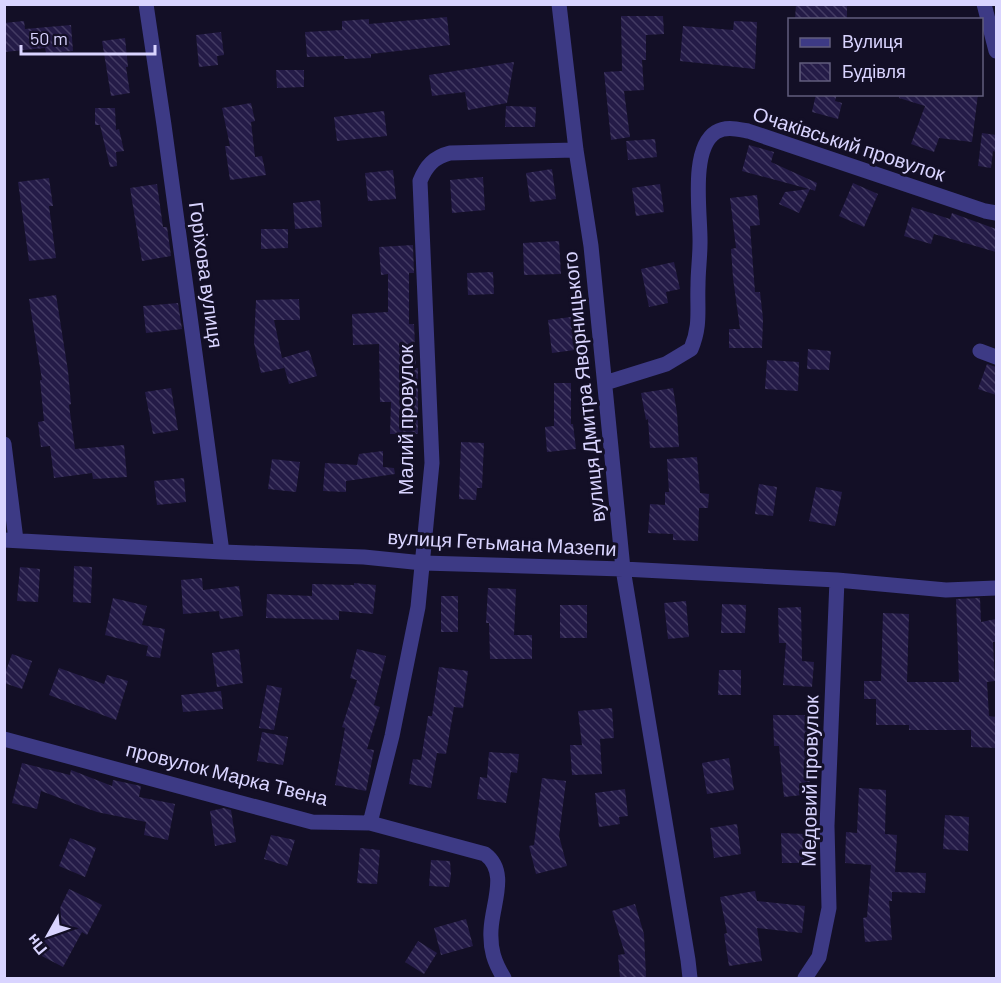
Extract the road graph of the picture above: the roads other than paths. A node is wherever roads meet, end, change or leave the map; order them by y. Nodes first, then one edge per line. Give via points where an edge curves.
1 (146, 4) edge
2 (559, 4) edge
3 (984, 4) edge
4 (991, 4) edge
5 (996, 5) edge
6 (996, 51) edge
7 (576, 150) junction
8 (996, 213) edge
9 (980, 351) dead end
10 (996, 357) edge
11 (605, 383) junction
12 (4, 444) edge
13 (10, 540) edge
14 (222, 552) junction
15 (423, 563) junction
16 (623, 569) junction
17 (837, 580) junction
18 (996, 588) edge
19 (4, 739) edge
20 (370, 823) junction
21 (504, 978) edge
22 (690, 978) edge
23 (805, 978) edge

1 - 14 street, Горіхова вулиця
2 - 7 street, вулиця Дмитра Яворницького
3 - 6 street
4 - 5 street
7 - 11 street, вулиця Дмитра Яворницького via 591,246
7 - 15 street, Малий провулок via 450,153 432,161 420,181 432,463
8 - 11 street, Очаківський провулок via 748,131 730,128 715,133 705,147 697,191 699,321 691,349 666,364
9 - 10 street
11 - 16 street, вулиця Дмитра Яворницького
12 - 13 street
13 - 14 street, вулиця Гетьмана Мазепи
14 - 15 street, вулиця Гетьмана Мазепи
15 - 16 street, вулиця Гетьмана Мазепи
15 - 20 street, Малий провулок via 418,608 392,736
16 - 17 street, вулиця Гетьмана Мазепи
16 - 22 street, вулиця Дмитра Яворницького
17 - 18 street, вулиця Гетьмана Мазепи via 946,590
17 - 23 street, Медовий провулок via 827,826 829,908 819,957
19 - 20 street, провулок Марка Твена via 312,822
20 - 21 street, провулок Марка Твена via 485,854 493,860 499,875 490,930 494,961

